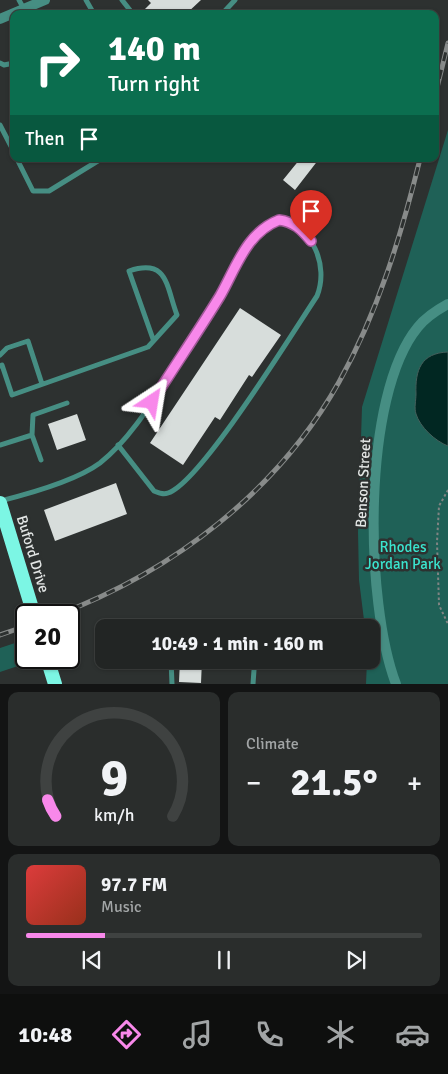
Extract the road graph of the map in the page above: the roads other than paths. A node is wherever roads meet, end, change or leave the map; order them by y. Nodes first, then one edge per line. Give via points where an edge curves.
1 (45, 0) edge
2 (122, 0) edge
3 (235, 0) edge
4 (22, 4) edge
5 (130, 10) edge
6 (226, 10) edge
7 (0, 125) edge
8 (10, 144) edge
9 (19, 162) edge
10 (96, 162) edge
11 (448, 304) edge
12 (153, 339) junction
13 (0, 356) edge
14 (1, 365) edge
15 (42, 384) junction
16 (67, 403) dead end
17 (32, 435) junction
18 (0, 445) edge
19 (118, 445) junction
20 (41, 460) dead end
21 (0, 502) edge
22 (4, 529) edge
23 (31, 604) edge
24 (50, 669) edge
25 (171, 669) edge
26 (254, 669) edge
27 (55, 684) edge
28 (172, 684) edge
29 (253, 684) edge
30 (396, 684) edge

1 - 4 street
2 - 5 lane
3 - 6 lane
7 - 8 lane
9 - 10 lane via 33,190 49,191
11 - 30 street, Benson Street via 417,327 402,355 385,406 377,452 375,581 381,633
12 - 12 lane via 177,316 161,272 144,266 129,270
12 - 15 lane via 148,347
13 - 14 lane
13 - 15 lane via 7,348 28,341
14 - 15 lane via 12,395
16 - 17 lane via 33,415
17 - 18 lane
17 - 20 lane
19 - 19 lane via 152,402 220,295 241,254 260,231 279,220 300,228 317,255 321,285 317,296 206,460 176,488 162,494 154,491
19 - 21 lane via 85,472
21 - 22 highway, Buford Drive
22 - 23 highway, Buford Drive
24 - 27 highway
25 - 28 lane
26 - 29 lane

